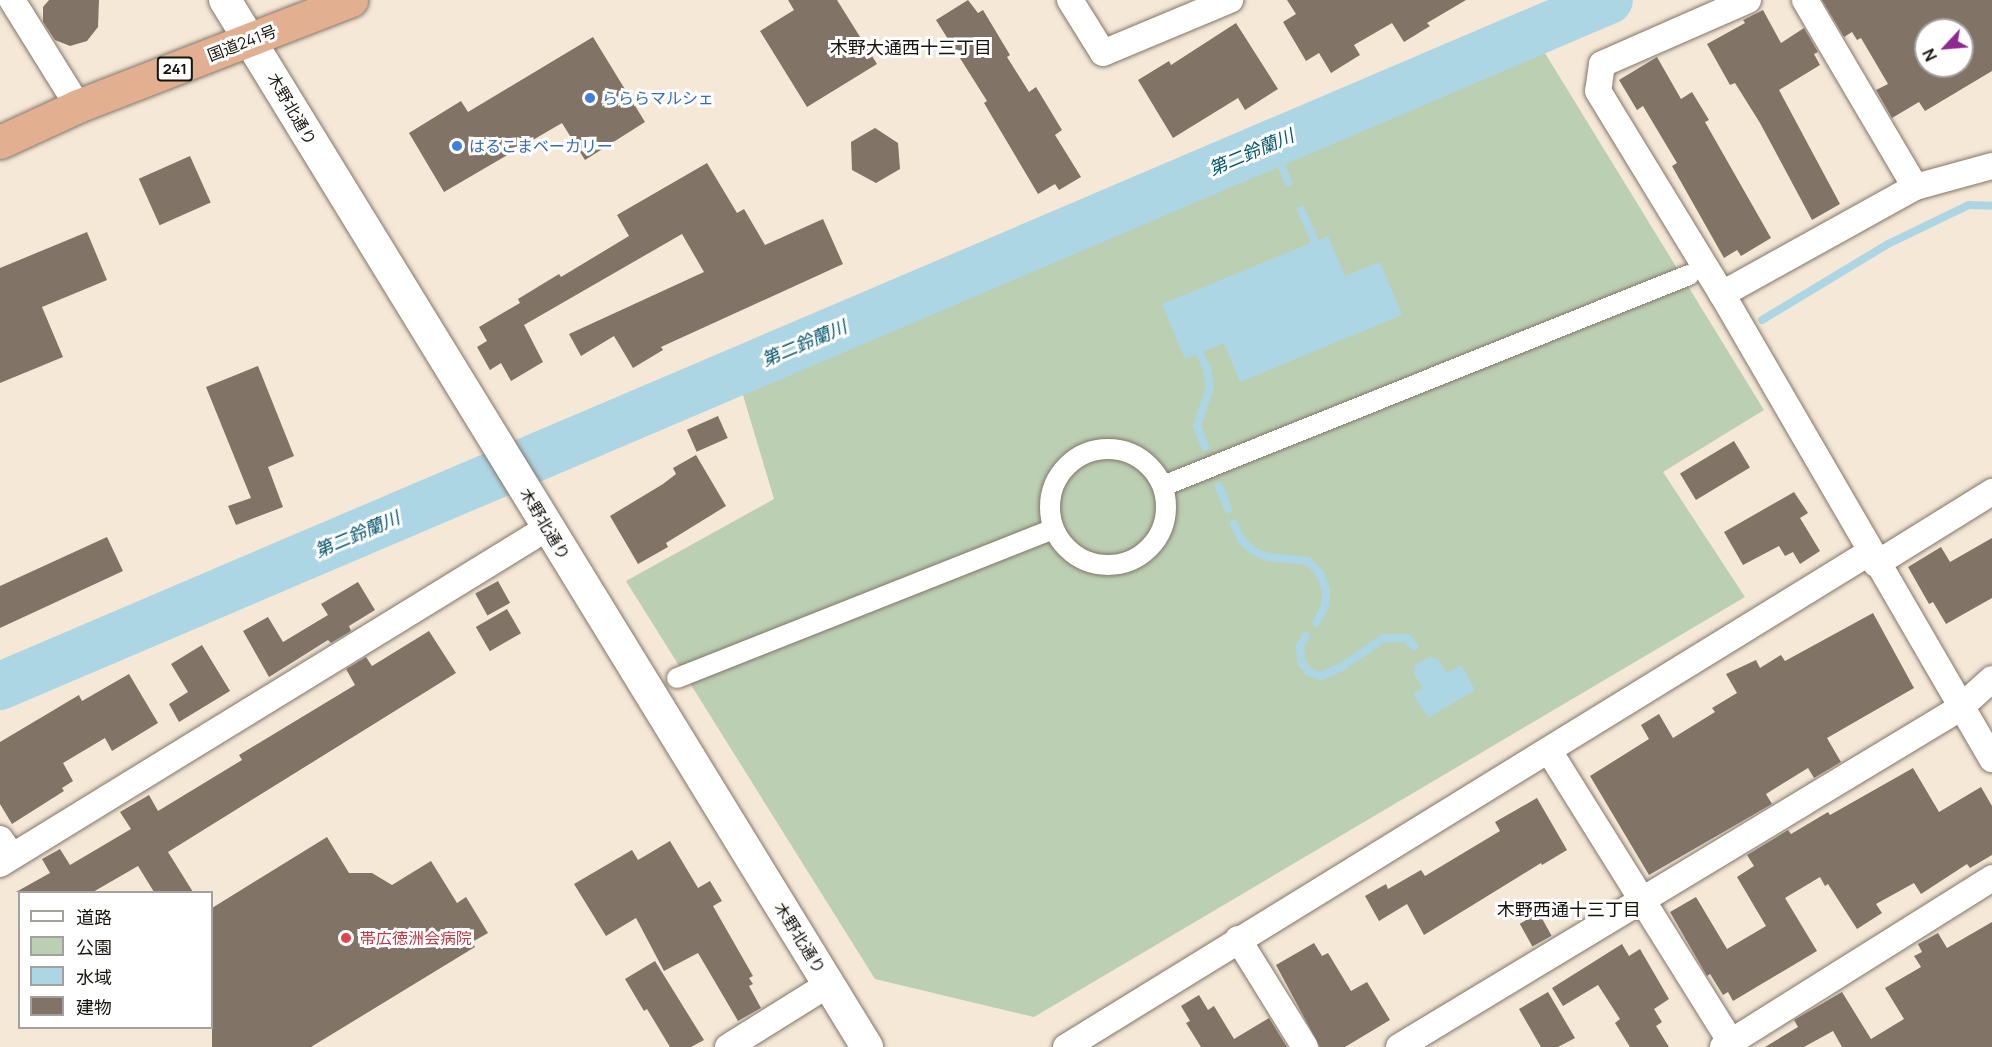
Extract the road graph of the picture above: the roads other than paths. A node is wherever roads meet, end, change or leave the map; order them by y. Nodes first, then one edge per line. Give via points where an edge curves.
1 (12, 0) edge
2 (225, 0) edge
3 (351, 0) edge
4 (1070, 0) edge
5 (1230, 0) edge
6 (1748, 0) edge
7 (1805, 0) edge
8 (250, 39) junction
9 (78, 106) junction
10 (0, 142) edge
11 (1992, 166) edge
12 (1915, 187) junction
13 (1689, 275) dead end
14 (1722, 294) junction
15 (1164, 486) junction
16 (1992, 492) edge
17 (547, 528) junction
18 (1054, 529) junction
19 (1873, 558) junction
20 (677, 678) dead end
21 (1992, 679) edge
22 (1960, 708) junction
23 (1549, 751) junction
24 (1992, 759) edge
25 (4, 853) edge
26 (1992, 878) edge
27 (1641, 900) junction
28 (1238, 939) junction
29 (829, 984) junction
30 (1729, 1045) edge
31 (728, 1047) edge
32 (867, 1047) edge
33 (1066, 1047) edge
34 (1305, 1047) edge
35 (1399, 1047) edge

1 - 9 street
2 - 8 street, 木野北通り
3 - 8 highway, 国道241号 / 241
4 - 5 street via 1102,53
6 - 14 street via 1602,64 1598,91
7 - 12 street
8 - 9 highway, 国道241号 / 241
8 - 17 street, 木野北通り
9 - 10 highway, 国道241号 / 241
11 - 12 street
12 - 14 street
13 - 15 street
14 - 19 street
15 - 18 street via 1164,526 1154,544 1139,557 1120,564 1100,565 1065,546
15 - 18 street via 1151,466 1132,453 1110,447 1086,452 1067,464 1054,483 1049,507
16 - 19 street
17 - 25 street
17 - 29 street, 木野北通り
18 - 20 street
19 - 22 street
19 - 23 street
21 - 22 street
22 - 24 street
22 - 27 street
23 - 27 street
23 - 28 street
26 - 30 street
27 - 30 street
27 - 35 street
28 - 33 street
28 - 34 street
29 - 31 street
29 - 32 street, 木野北通り

